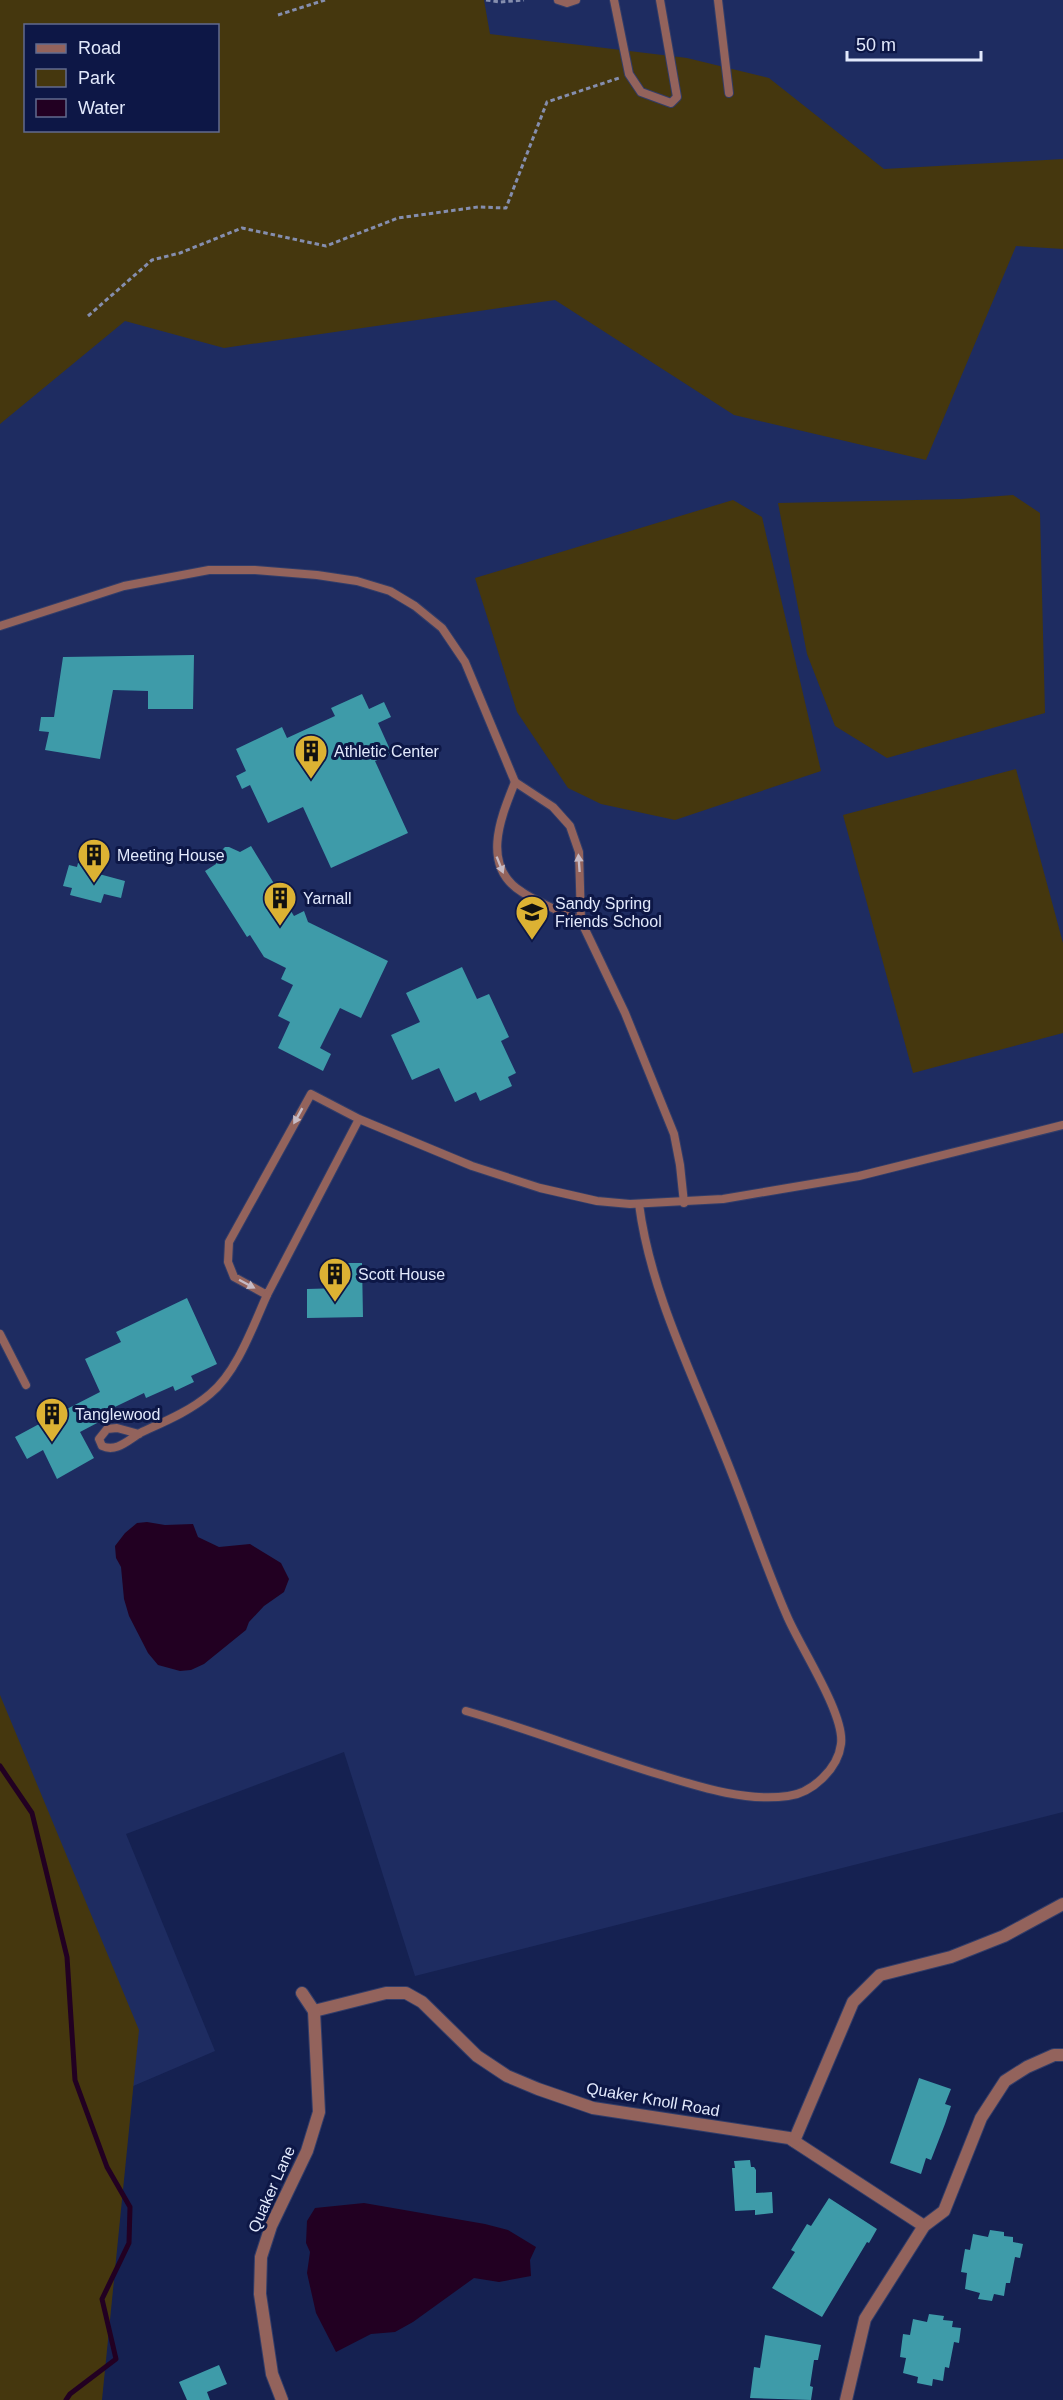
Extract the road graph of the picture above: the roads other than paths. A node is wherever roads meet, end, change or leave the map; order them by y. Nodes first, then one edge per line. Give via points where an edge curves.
1 (558, 0) edge
2 (576, 0) edge
3 (614, 0) edge
4 (660, 0) edge
5 (718, 0) edge
6 (729, 93) dead end
7 (0, 626) edge
8 (515, 782) junction
9 (581, 921) junction
10 (359, 1119) junction
11 (1063, 1125) edge
12 (684, 1203) junction
13 (639, 1204) junction
14 (267, 1295) junction
15 (0, 1334) edge
16 (26, 1385) dead end
17 (139, 1434) dead end
18 (466, 1711) dead end
19 (1063, 1904) edge
20 (302, 1993) dead end
21 (314, 2011) junction
22 (1063, 2055) edge
23 (794, 2141) junction
24 (924, 2226) junction
25 (282, 2400) edge
26 (846, 2400) edge

1 - 2 lane
3 - 4 lane via 629,75 641,93 671,103 677,97
5 - 6 lane
7 - 8 lane via 124,586 209,570 255,570 357,581 390,591 442,628 465,662
9 -> 8 lane via 579,852 570,826 553,807
8 -> 9 lane via 500,818 496,855 504,875 520,892
9 - 12 lane via 625,1013 674,1134
10 - 13 lane via 472,1166 540,1188 597,1201
10 - 14 lane
10 -> 14 lane via 311,1094 229,1242 228,1262 234,1277
11 - 12 lane via 859,1176
12 - 13 lane
13 - 18 lane via 643,1237 660,1295 764,1563 839,1722 842,1743 836,1763 816,1784 790,1796 761,1798 703,1788
14 - 17 lane via 246,1343 213,1393
15 - 16 lane
19 - 23 street via 1004,1936 951,1957 880,1975 853,2002
20 - 21 street
21 - 23 street, Quaker Knoll Road via 386,1993 406,1993 422,2002 477,2056 507,2076 538,2089 593,2108
21 - 25 street, Quaker Lane via 319,2112 307,2151 271,2226 261,2257 260,2294 272,2374
22 - 24 street via 1054,2055 1005,2081 981,2118 944,2211
23 - 24 street, Quaker Knoll Road
24 - 26 street via 865,2319

